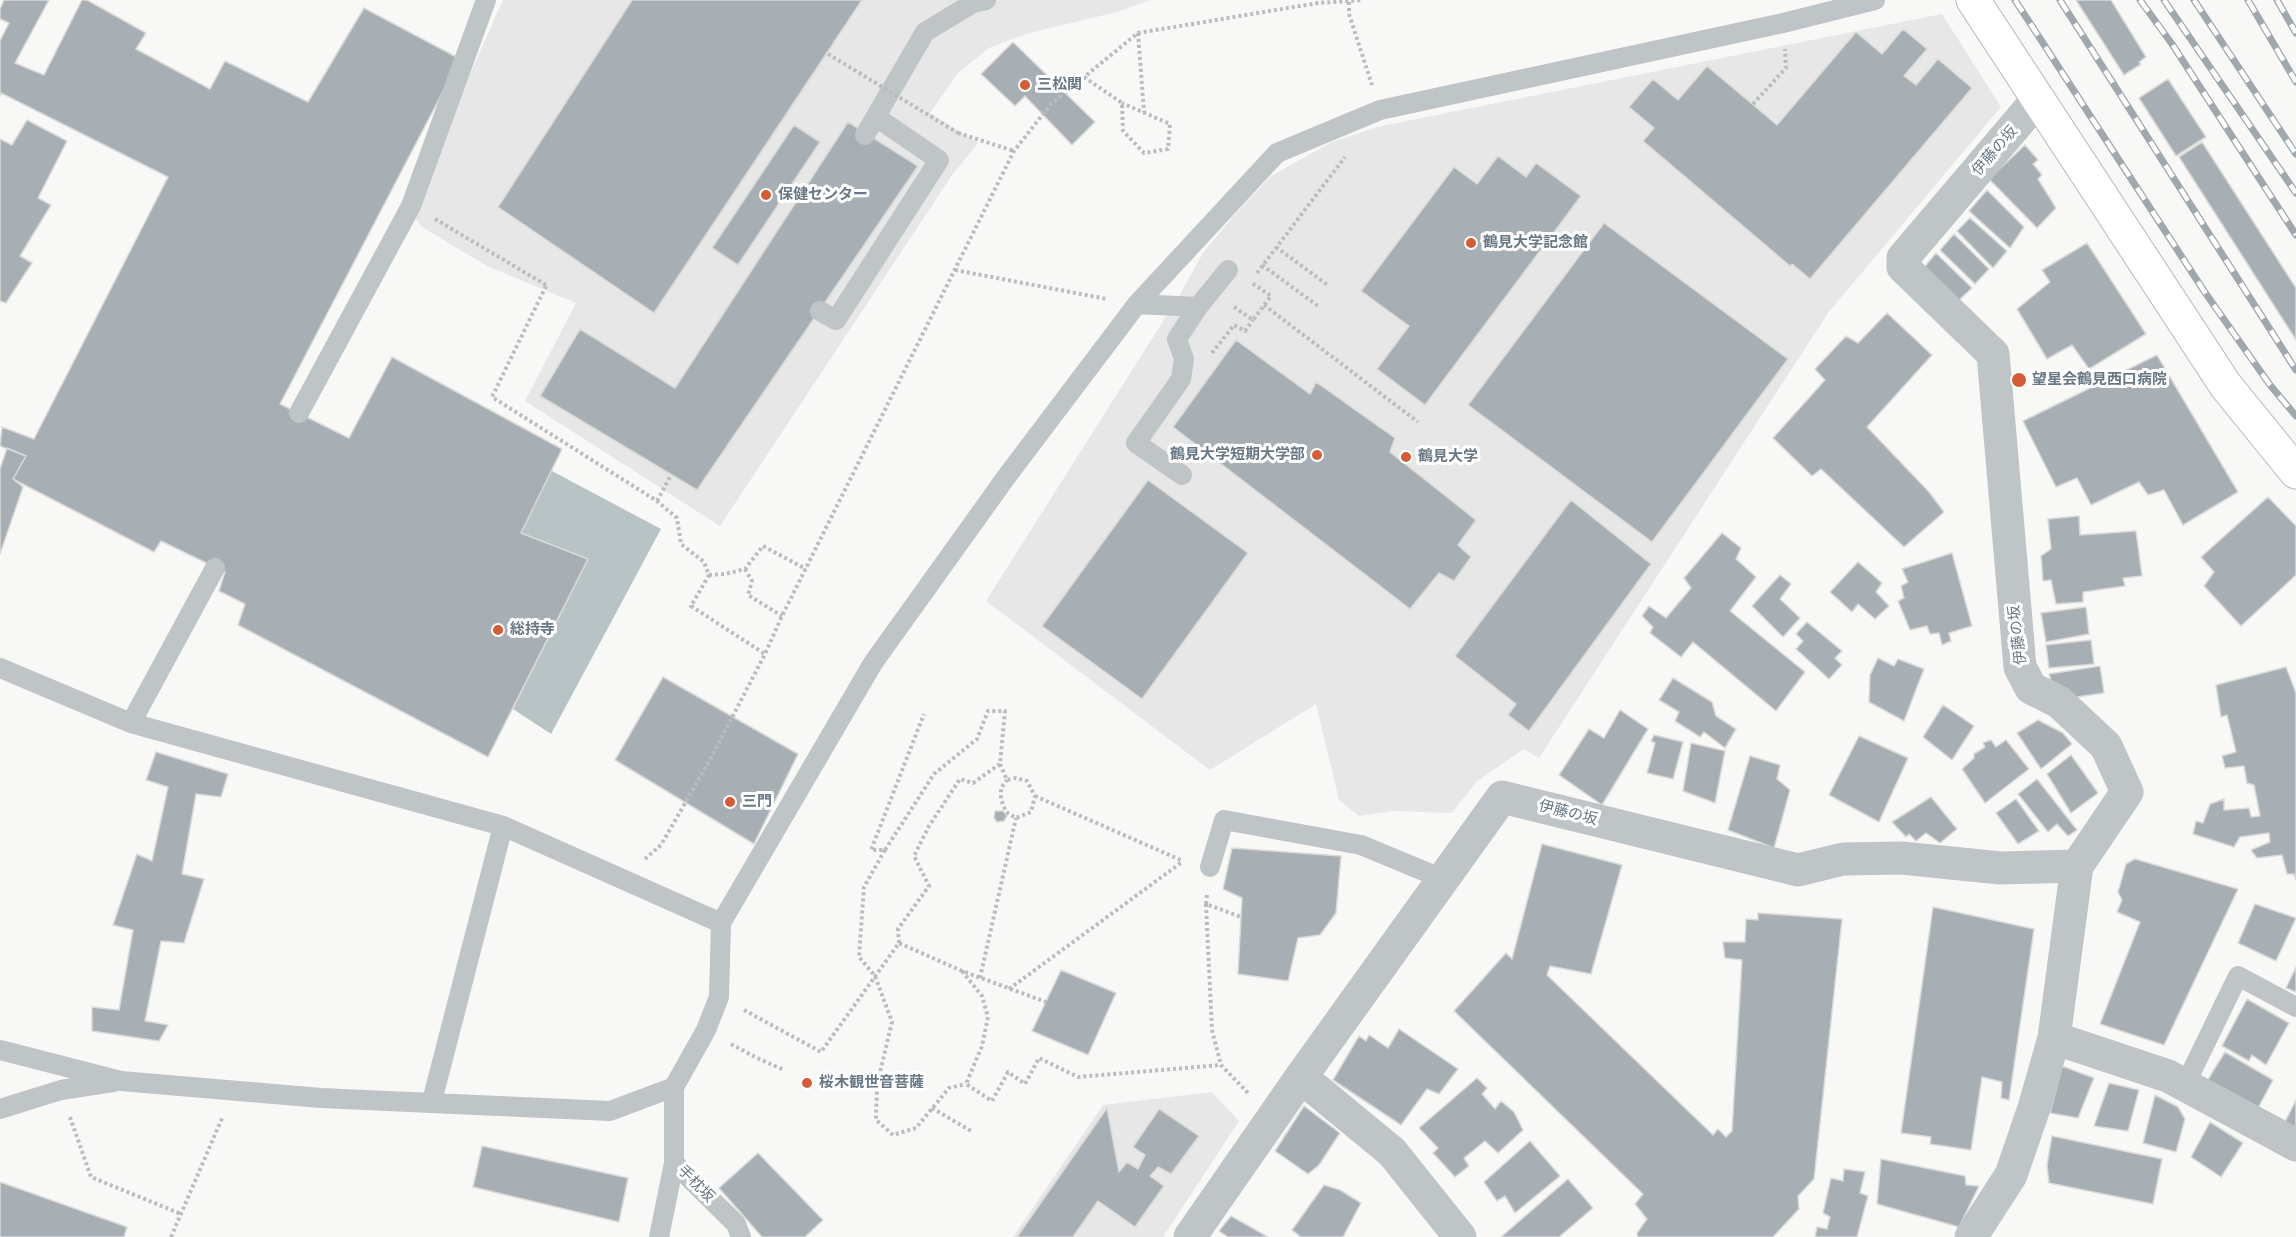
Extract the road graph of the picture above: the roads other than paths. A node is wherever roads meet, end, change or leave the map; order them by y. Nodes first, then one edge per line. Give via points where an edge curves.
1 (486, 0) edge
2 (986, 0) edge
3 (1875, 0) edge
4 (1973, 0) edge
5 (2038, 99) junction
6 (876, 117) junction
7 (865, 135) dead end
8 (1228, 270) dead end
9 (1137, 304) junction
10 (1198, 307) junction
11 (820, 311) dead end
12 (299, 413) dead end
13 (2296, 472) edge
14 (1182, 475) dead end
15 (215, 568) dead end
16 (0, 668) edge
17 (131, 723) junction
18 (503, 826) junction
19 (1210, 867) road end
20 (2077, 867) junction
21 (1443, 879) junction
22 (722, 922) junction
23 (2296, 1007) edge
24 (2054, 1038) junction
25 (0, 1050) edge
26 (1301, 1077) junction
27 (121, 1081) junction
28 (2185, 1085) junction
29 (674, 1087) junction
30 (432, 1101) junction
31 (0, 1109) edge
32 (2296, 1145) edge
33 (674, 1163) junction
34 (659, 1237) edge
35 (741, 1237) edge
36 (1190, 1237) edge
37 (1460, 1237) edge
38 (1971, 1237) edge

1 - 12 lane via 411,206
2 - 6 lane via 973,3 925,32
3 - 9 lane via 1380,110 1277,153
4 - 5 street
5 - 13 street via 2226,386
5 - 20 street, 伊藤の坂 via 1903,258 1903,267 1993,354 2020,667 2031,688 2059,702 2106,746 2127,792
6 - 7 lane
6 - 11 lane via 939,160 836,320
8 - 10 lane
9 - 10 lane
9 - 22 lane via 873,663
10 - 14 lane via 1178,339 1184,359 1181,379 1136,443
15 - 17 lane
16 - 17 lane
17 - 18 lane
18 - 22 lane
18 - 30 lane
19 - 21 lane via 1224,820 1361,845
20 - 21 street, 伊藤の坂 via 2000,868 1902,858 1843,859 1798,870 1502,797
20 - 24 street
21 - 26 street
22 - 29 lane via 719,997 706,1030
23 - 28 lane via 2238,976
24 - 28 street
24 - 38 street via 2011,1175
25 - 27 lane
26 - 36 street
26 - 37 street via 1392,1152
27 - 30 lane via 321,1098
27 - 31 lane via 61,1090
28 - 32 street
29 - 30 lane via 610,1111
29 - 33 lane, 手枕坂
33 - 34 lane
33 - 35 lane, 手枕坂 via 736,1224

